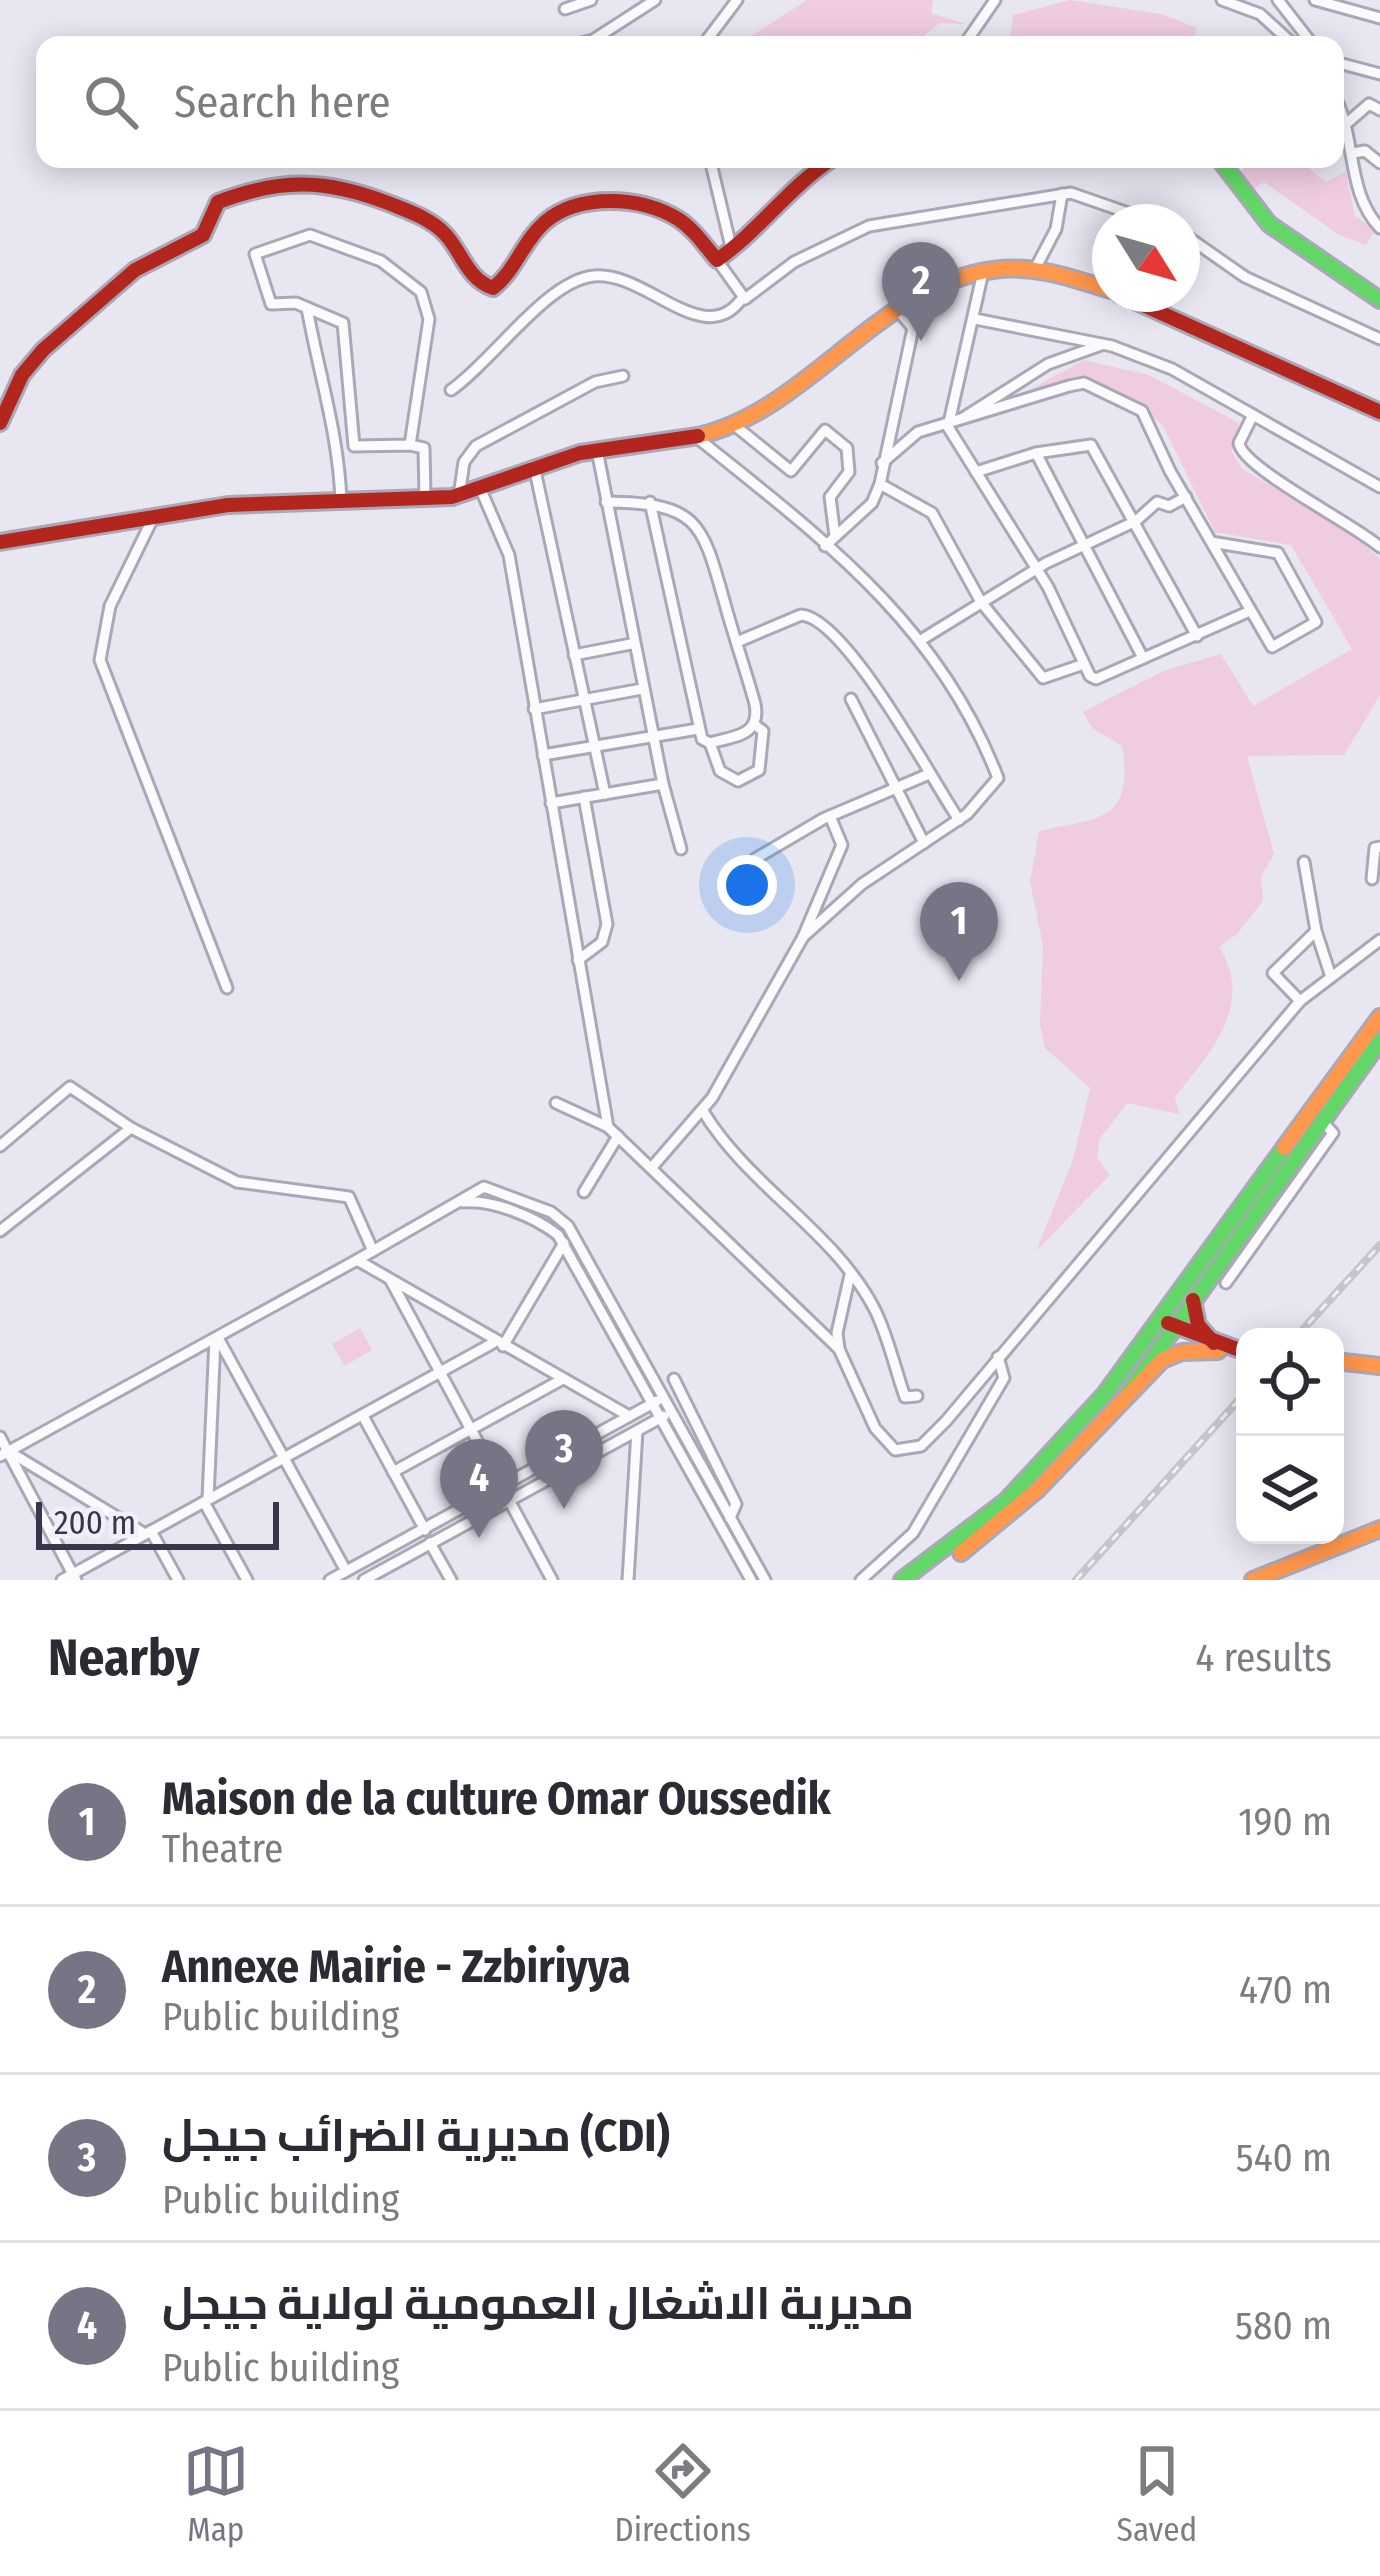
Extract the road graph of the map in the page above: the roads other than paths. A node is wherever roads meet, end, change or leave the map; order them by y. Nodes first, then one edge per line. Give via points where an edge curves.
1 (591, 0) edge
2 (656, 0) edge
3 (737, 0) edge
4 (995, 0) edge
5 (1222, 0) edge
6 (1278, 0) edge
7 (1315, 0) edge
8 (565, 9) dead end
9 (1380, 18) edge
10 (599, 36) edge
11 (710, 36) edge
12 (970, 36) edge
13 (1284, 36) edge
14 (1306, 36) edge
15 (1344, 64) edge
16 (1380, 74) edge
17 (1380, 110) edge
18 (1344, 119) edge
19 (1346, 124) junction
20 (1352, 153) junction
21 (1380, 163) edge
22 (712, 168) edge
23 (818, 168) edge
24 (1225, 168) edge
25 (1062, 194) junction
26 (1106, 204) edge
27 (1380, 227) edge
28 (1200, 246) edge
29 (732, 251) junction
30 (717, 260) junction
31 (1036, 267) junction
32 (983, 272) junction
33 (1092, 284) edge
34 (743, 297) junction
35 (1380, 300) edge
36 (903, 304) junction
37 (307, 308) junction
38 (1159, 312) edge
39 (915, 318) dead end
40 (975, 319) junction
41 (1380, 339) edge
42 (1101, 345) junction
43 (623, 376) dead end
44 (451, 390) dead end
45 (1380, 412) edge
46 (1252, 415) junction
47 (0, 423) edge
48 (733, 424) junction
49 (948, 427) junction
50 (695, 436) junction
51 (410, 446) junction
52 (597, 450) junction
53 (1036, 453) junction
54 (882, 463) junction
55 (534, 466) junction
56 (976, 472) junction
57 (880, 484) junction
58 (1380, 487) edge
59 (481, 490) junction
60 (459, 496) junction
61 (1186, 497) junction
62 (425, 498) junction
63 (606, 502) junction
64 (650, 502) junction
65 (341, 504) junction
66 (153, 518) junction
67 (1136, 521) junction
68 (835, 536) junction
69 (0, 542) edge
70 (1211, 542) junction
71 (825, 546) junction
72 (1380, 547) edge
73 (1086, 548) junction
74 (1036, 568) junction
75 (981, 602) junction
76 (1250, 610) junction
77 (1197, 636) junction
78 (921, 640) junction
79 (737, 641) junction
80 (631, 644) junction
81 (574, 655) junction
82 (1144, 658) junction
83 (1084, 664) junction
84 (642, 689) junction
85 (851, 699) dead end
86 (584, 703) junction
87 (534, 709) junction
88 (698, 729) junction
89 (756, 729) junction
90 (653, 736) junction
91 (710, 743) junction
92 (593, 746) junction
93 (543, 755) junction
94 (929, 774) junction
95 (663, 784) junction
96 (896, 790) junction
97 (605, 794) junction
98 (584, 797) junction
99 (551, 803) junction
100 (830, 816) junction
101 (958, 820) junction
102 (924, 843) junction
103 (1380, 847) edge
104 (681, 849) dead end
105 (754, 859) dead end
106 (1304, 862) dead end
107 (1372, 879) dead end
108 (1316, 931) junction
109 (803, 937) junction
110 (1380, 940) edge
111 (578, 960) junction
112 (1331, 977) junction
113 (227, 988) dead end
114 (1300, 1000) junction
115 (1380, 1017) edge
116 (1380, 1041) edge
117 (556, 1103) dead end
118 (703, 1111) junction
119 (1322, 1120) junction
120 (608, 1127) junction
121 (131, 1128) junction
122 (618, 1136) junction
123 (0, 1146) edge
124 (653, 1166) junction
125 (584, 1192) dead end
126 (0, 1231) edge
127 (568, 1241) junction
128 (373, 1251) junction
129 (357, 1260) junction
130 (850, 1275) junction
131 (391, 1281) junction
132 (1226, 1282) dead end
133 (1193, 1300) junction
134 (1169, 1325) junction
135 (216, 1338) junction
136 (498, 1344) junction
137 (1216, 1347) junction
138 (839, 1349) junction
139 (1236, 1351) edge
140 (998, 1358) junction
141 (1344, 1362) edge
142 (1380, 1366) edge
143 (438, 1374) junction
144 (674, 1379) dead end
145 (562, 1380) junction
146 (1128, 1393) junction
147 (917, 1396) dead end
148 (663, 1398) junction
149 (652, 1404) junction
150 (671, 1412) junction
151 (630, 1415) junction
152 (363, 1416) junction
153 (694, 1418) junction
154 (660, 1419) junction
155 (679, 1426) junction
156 (470, 1428) junction
157 (641, 1429) junction
158 (668, 1434) junction
159 (0, 1437) edge
160 (4, 1454) edge
161 (286, 1460) junction
162 (393, 1472) junction
163 (502, 1487) junction
164 (206, 1500) junction
165 (510, 1501) junction
166 (730, 1518) junction
167 (1380, 1528) edge
168 (425, 1530) junction
169 (148, 1533) junction
170 (430, 1543) junction
171 (346, 1571) junction
172 (75, 1577) edge
173 (62, 1580) edge
174 (178, 1580) edge
175 (247, 1580) edge
176 (330, 1580) edge
177 (364, 1580) edge
178 (451, 1580) edge
179 (551, 1580) edge
180 (628, 1580) edge
181 (751, 1580) edge
182 (765, 1580) edge
183 (861, 1580) edge
184 (902, 1580) edge
185 (923, 1580) edge
186 (1253, 1580) edge

1 - 8 street
2 - 10 street
3 - 11 street
4 - 12 street
5 - 13 street via 1260,14
6 - 14 street
7 - 9 street
15 - 16 street
17 - 19 street via 1370,104
18 - 19 street
19 - 20 street
20 - 21 street via 1365,151
20 - 27 street via 1361,208
22 - 29 street
23 - 29 main road
24 - 35 main road via 1249,208 1293,248
25 - 26 street
25 - 31 street via 1056,229
25 - 34 street via 869,226
28 - 41 street via 1245,277
29 - 30 main road
30 - 34 street
30 - 47 main road via 663,212 585,204 544,223 503,281 488,288 421,215 321,179 256,187 218,202 203,235 135,270 43,350
31 - 32 main road
31 - 33 main road
32 - 36 main road
32 - 40 street
34 - 44 street via 713,320 614,277 574,280
36 - 39 street
36 - 48 main road via 839,360
36 - 54 street via 913,328
37 - 51 street via 347,332 354,446
37 - 51 street via 272,304 255,254 310,235 381,261 421,292 429,319
37 - 65 street via 339,439
38 - 45 main road
40 - 42 street
40 - 49 street
42 - 46 street via 1172,369
42 - 49 street via 1048,364
43 - 60 street via 595,382 476,446 464,462
46 - 58 street
46 - 72 street via 1239,443 1246,460
48 - 50 main road
48 - 68 street via 791,471 825,430 848,448 849,472 830,497
49 - 54 street via 910,436
49 - 56 street
49 - 61 street via 1084,383 1142,411
50 - 52 main road
50 - 71 street
51 - 62 street via 424,448
52 - 55 main road
52 - 63 street
53 - 56 street
53 - 67 street via 1091,446
53 - 73 street
54 - 57 street
55 - 59 main road
55 - 81 street
56 - 74 street
57 - 68 street via 872,503
57 - 75 street via 932,513
59 - 60 main road
59 - 87 street via 509,555
60 - 62 main road
61 - 67 street via 1157,502
61 - 70 street
62 - 65 main road
63 - 64 street
63 - 80 street
64 - 79 street via 707,537
64 - 88 street
65 - 66 main road via 263,501
66 - 69 main road
66 - 113 street via 110,607 100,660
67 - 73 street
67 - 77 street
68 - 71 street
70 - 76 street
70 - 76 street via 1277,553 1316,622 1272,647
71 - 78 street via 882,592
73 - 74 street
73 - 82 street
74 - 75 street
74 - 83 street
75 - 78 street
75 - 83 street via 1043,678
76 - 77 street
77 - 82 street
78 - 101 street via 998,778
79 - 89 street
79 - 94 street via 801,615 815,618 896,715
80 - 81 street
80 - 84 street
81 - 86 street
82 - 83 street via 1096,679
84 - 86 street
84 - 90 street
85 - 96 street
86 - 87 street
86 - 92 street
87 - 93 street
88 - 90 street
88 - 91 street
89 - 91 street
89 - 91 street via 759,770 738,781 720,771
90 - 92 street
90 - 95 street
92 - 93 street
92 - 97 street
93 - 99 street
94 - 96 street
94 - 101 street
95 - 97 street
95 - 104 street
96 - 100 street
96 - 102 street
97 - 98 street
98 - 99 street
98 - 111 street via 607,924 602,942
99 - 111 street
100 - 105 street
100 - 109 street via 842,845
101 - 102 street
102 - 109 street
103 - 107 street
106 - 108 street
108 - 112 street
108 - 114 street via 1273,973
109 - 118 street
110 - 112 street
111 - 120 street
112 - 114 street
114 - 140 street
115 - 134 main road via 1227,1228
116 - 119 main road
117 - 120 street
118 - 124 street
118 - 130 street via 722,1143
119 - 132 street via 1333,1133
119 - 133 main road
120 - 122 street
121 - 123 street via 70,1087
121 - 126 street
121 - 128 street via 237,1182 349,1197
122 - 124 street
122 - 125 street
124 - 138 street
127 - 128 street via 551,1212 484,1187
127 - 136 street
127 - 148 street
127 - 149 street
128 - 129 street
129 - 131 street
129 - 135 street
130 - 138 street
130 - 147 street via 874,1309 904,1397
131 - 136 street
131 - 143 street
133 - 134 main road
133 - 137 main road via 1198,1324
134 - 137 main road
134 - 146 main road
134 - 184 main road via 1006,1501
135 - 160 street
135 - 161 street
135 - 164 street
136 - 143 street
136 - 145 street
137 - 139 main road
137 - 146 main road via 1168,1356
138 - 140 street via 875,1428 899,1451 926,1442
140 - 183 street via 1004,1378 941,1492 904,1544
141 - 142 main road
143 - 152 street
143 - 156 street
144 - 153 street
145 - 151 street
145 - 156 street
146 - 185 main road via 1037,1490
148 - 149 street
148 - 150 street
149 - 151 street
149 - 154 street
150 - 154 street
150 - 155 street
151 - 157 street
151 - 163 street
152 - 161 street
152 - 162 street
153 - 155 street
153 - 166 street via 736,1504
154 - 157 street
154 - 158 street
155 - 166 street
156 - 162 street
156 - 163 street
157 - 158 street
157 - 165 street
157 - 180 street
158 - 181 street
159 - 160 street
160 - 169 street
160 - 172 street
161 - 164 street
161 - 171 street
162 - 168 street
163 - 165 street
163 - 168 street
164 - 169 street
164 - 175 street
165 - 170 street
165 - 179 street
166 - 182 street
167 - 186 main road
168 - 171 street
169 - 172 street
169 - 174 street
170 - 177 street
170 - 178 street
171 - 176 street
172 - 173 street

